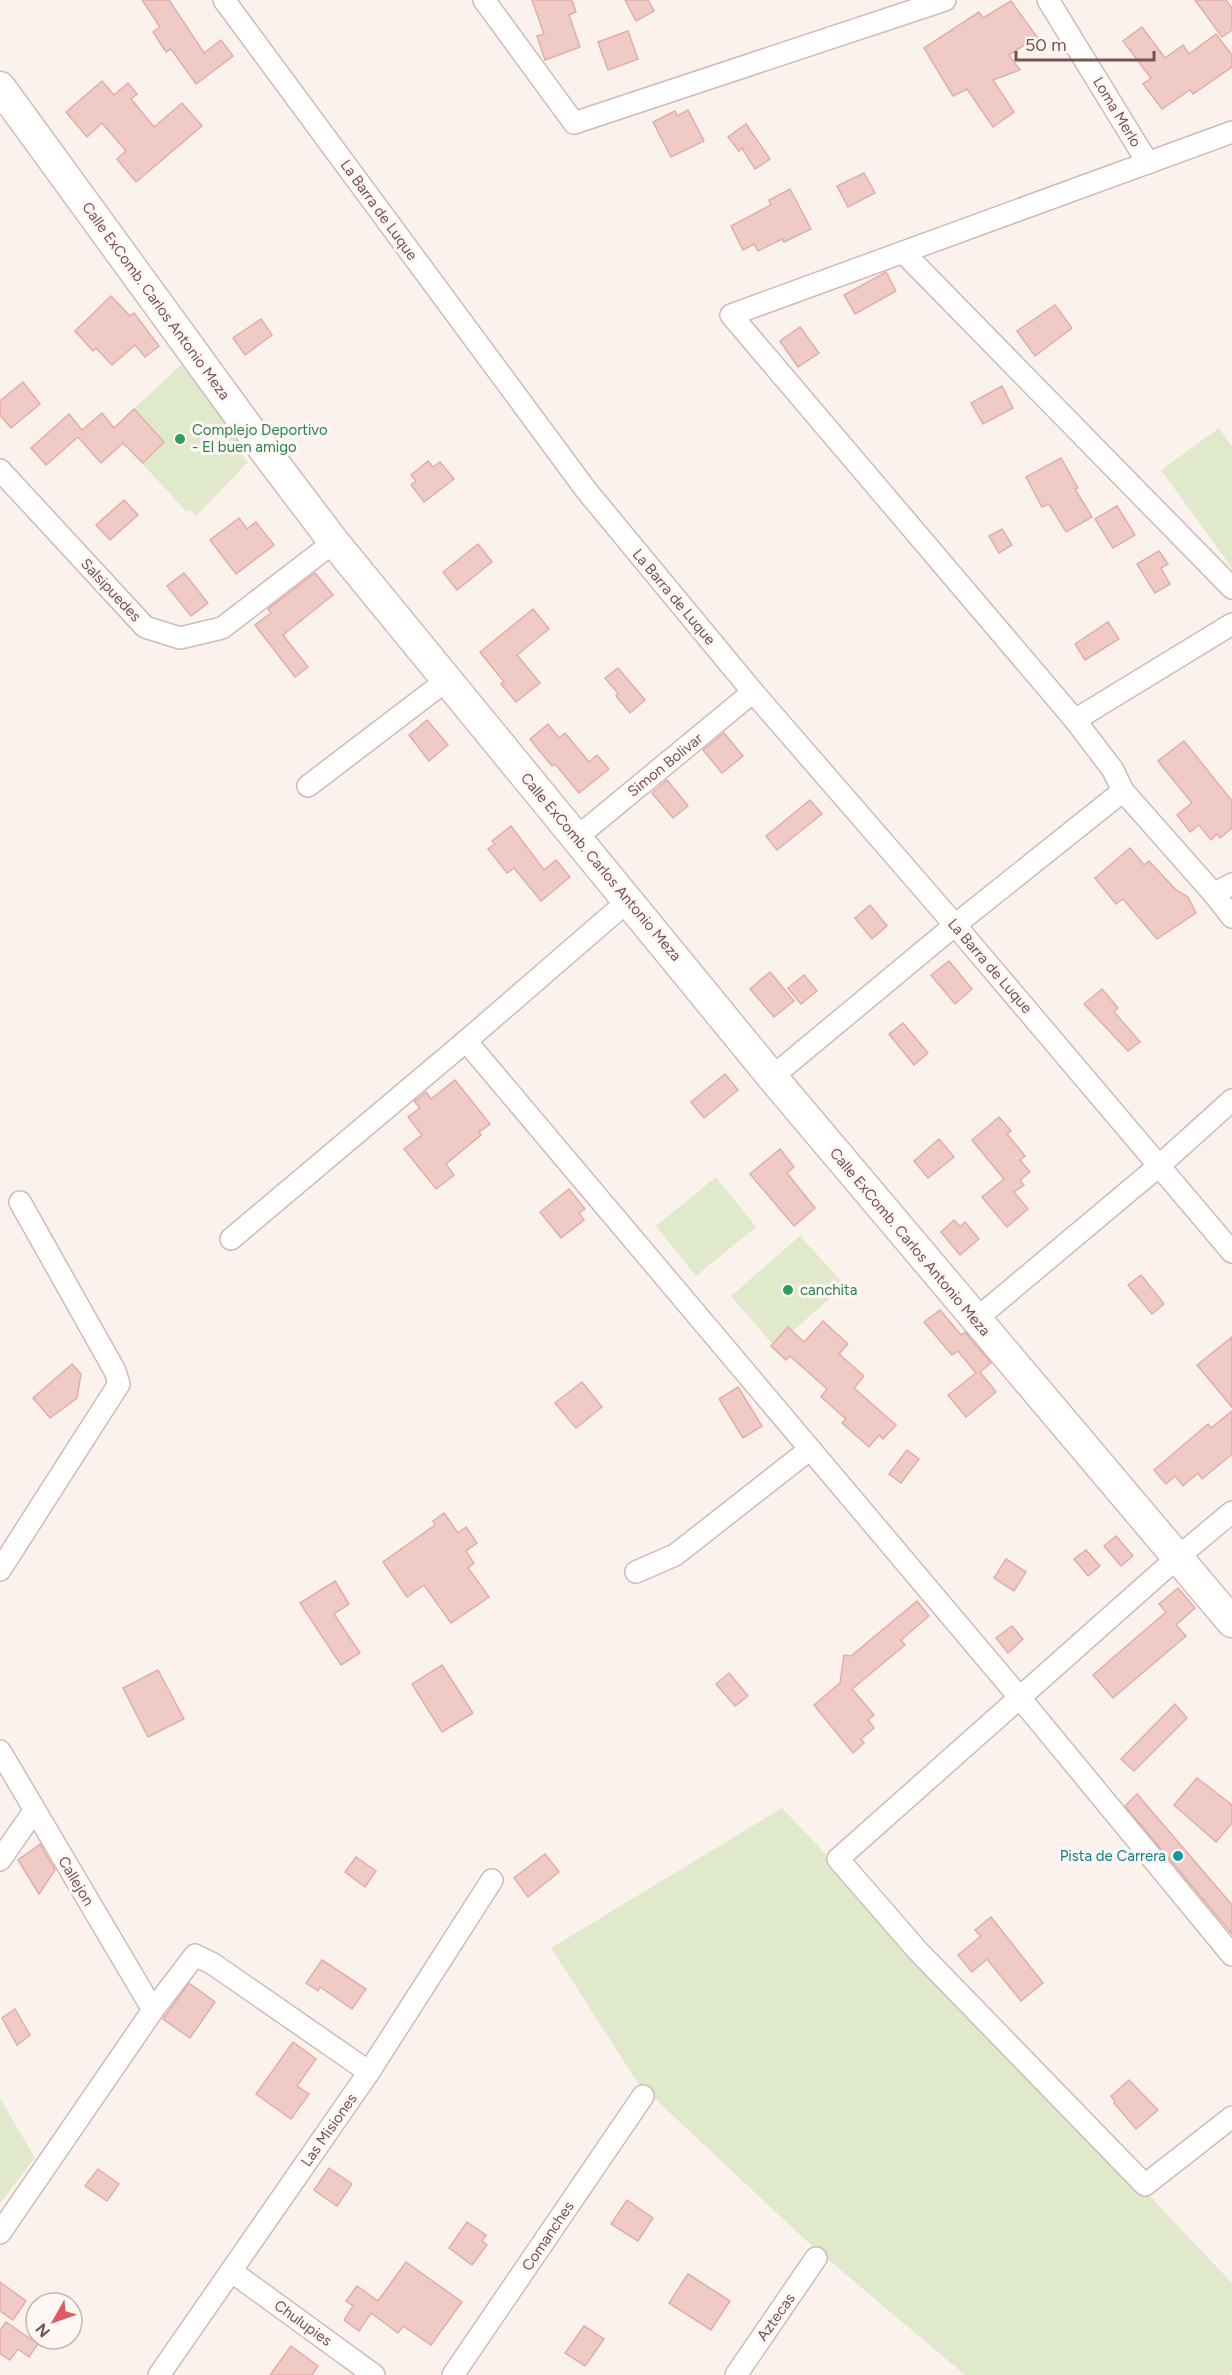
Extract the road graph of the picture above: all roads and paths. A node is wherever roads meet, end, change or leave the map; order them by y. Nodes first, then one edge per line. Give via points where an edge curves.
1 (484, 0) edge
2 (945, 0) edge
3 (1048, 0) edge
4 (227, 1) edge
5 (0, 87) edge
6 (1232, 132) edge
7 (1148, 163) junction
8 (903, 252) junction
9 (0, 470) edge
10 (334, 542) junction
11 (1232, 588) edge
12 (1232, 624) edge
13 (447, 680) junction
14 (753, 692) junction
15 (1075, 720) junction
16 (308, 786) dead end
17 (1123, 791) junction
18 (576, 838) junction
19 (1223, 889) edge
20 (629, 900) junction
21 (1232, 917) edge
22 (955, 926) junction
23 (466, 1041) junction
24 (772, 1077) junction
25 (1232, 1100) edge
26 (1160, 1165) junction
27 (20, 1202) dead end
28 (231, 1239) dead end
29 (1232, 1252) edge
30 (975, 1320) junction
31 (809, 1449) junction
32 (1232, 1512) edge
33 (1178, 1557) junction
34 (0, 1570) edge
35 (636, 1572) dead end
36 (1232, 1622) edge
37 (1020, 1698) junction
38 (0, 1751) edge
39 (34, 1811) junction
40 (0, 1860) edge
41 (492, 1880) dead end
42 (1232, 1955) edge
43 (153, 2010) junction
44 (369, 2072) junction
45 (643, 2096) dead end
46 (1232, 2117) edge
47 (0, 2233) edge
48 (816, 2258) dead end
49 (231, 2271) junction
50 (458, 2372) edge
51 (159, 2375) edge
52 (374, 2375) edge
53 (736, 2375) edge

1 - 2 street via 574,123
3 - 7 street, Loma Merlo
4 - 14 street, La Barra de Luque via 586,490
5 - 10 street, Calle ExComb. Carlos Antonio Meza
6 - 7 street
7 - 8 street
8 - 11 street
8 - 15 street via 731,315
9 - 10 street, Salsipuedes via 145,627 180,638 222,628
10 - 13 street, Calle ExComb. Carlos Antonio Meza
12 - 15 street
13 - 16 street
13 - 18 street, Calle ExComb. Carlos Antonio Meza
14 - 18 street, Simon Bolivar
14 - 22 street, La Barra de Luque
15 - 17 street via 1113,770
17 - 19 street
17 - 22 street
18 - 20 street, Calle ExComb. Carlos Antonio Meza
19 - 21 street
20 - 23 street
20 - 24 street, Calle ExComb. Carlos Antonio Meza
22 - 24 street
22 - 26 street, La Barra de Luque
23 - 28 street
23 - 31 street
24 - 30 street, Calle ExComb. Carlos Antonio Meza
25 - 26 street
26 - 29 street, La Barra de Luque
26 - 30 street
27 - 34 street via 119,1384
30 - 33 street, Calle ExComb. Carlos Antonio Meza
31 - 35 street via 675,1555
31 - 37 street
32 - 33 street
33 - 36 street, Calle ExComb. Carlos Antonio Meza
33 - 37 street
37 - 42 street
37 - 46 street via 838,1859 918,1950 1145,2185
38 - 39 street, Callejon
39 - 40 street
39 - 43 street, Callejon
41 - 44 street, Las Misiones
43 - 44 street via 191,1958 199,1956
43 - 47 street
44 - 49 street, Las Misiones
45 - 50 street, Comanches
48 - 53 street, Aztecas
49 - 51 street, Las Misiones
49 - 52 street, Chulupies

